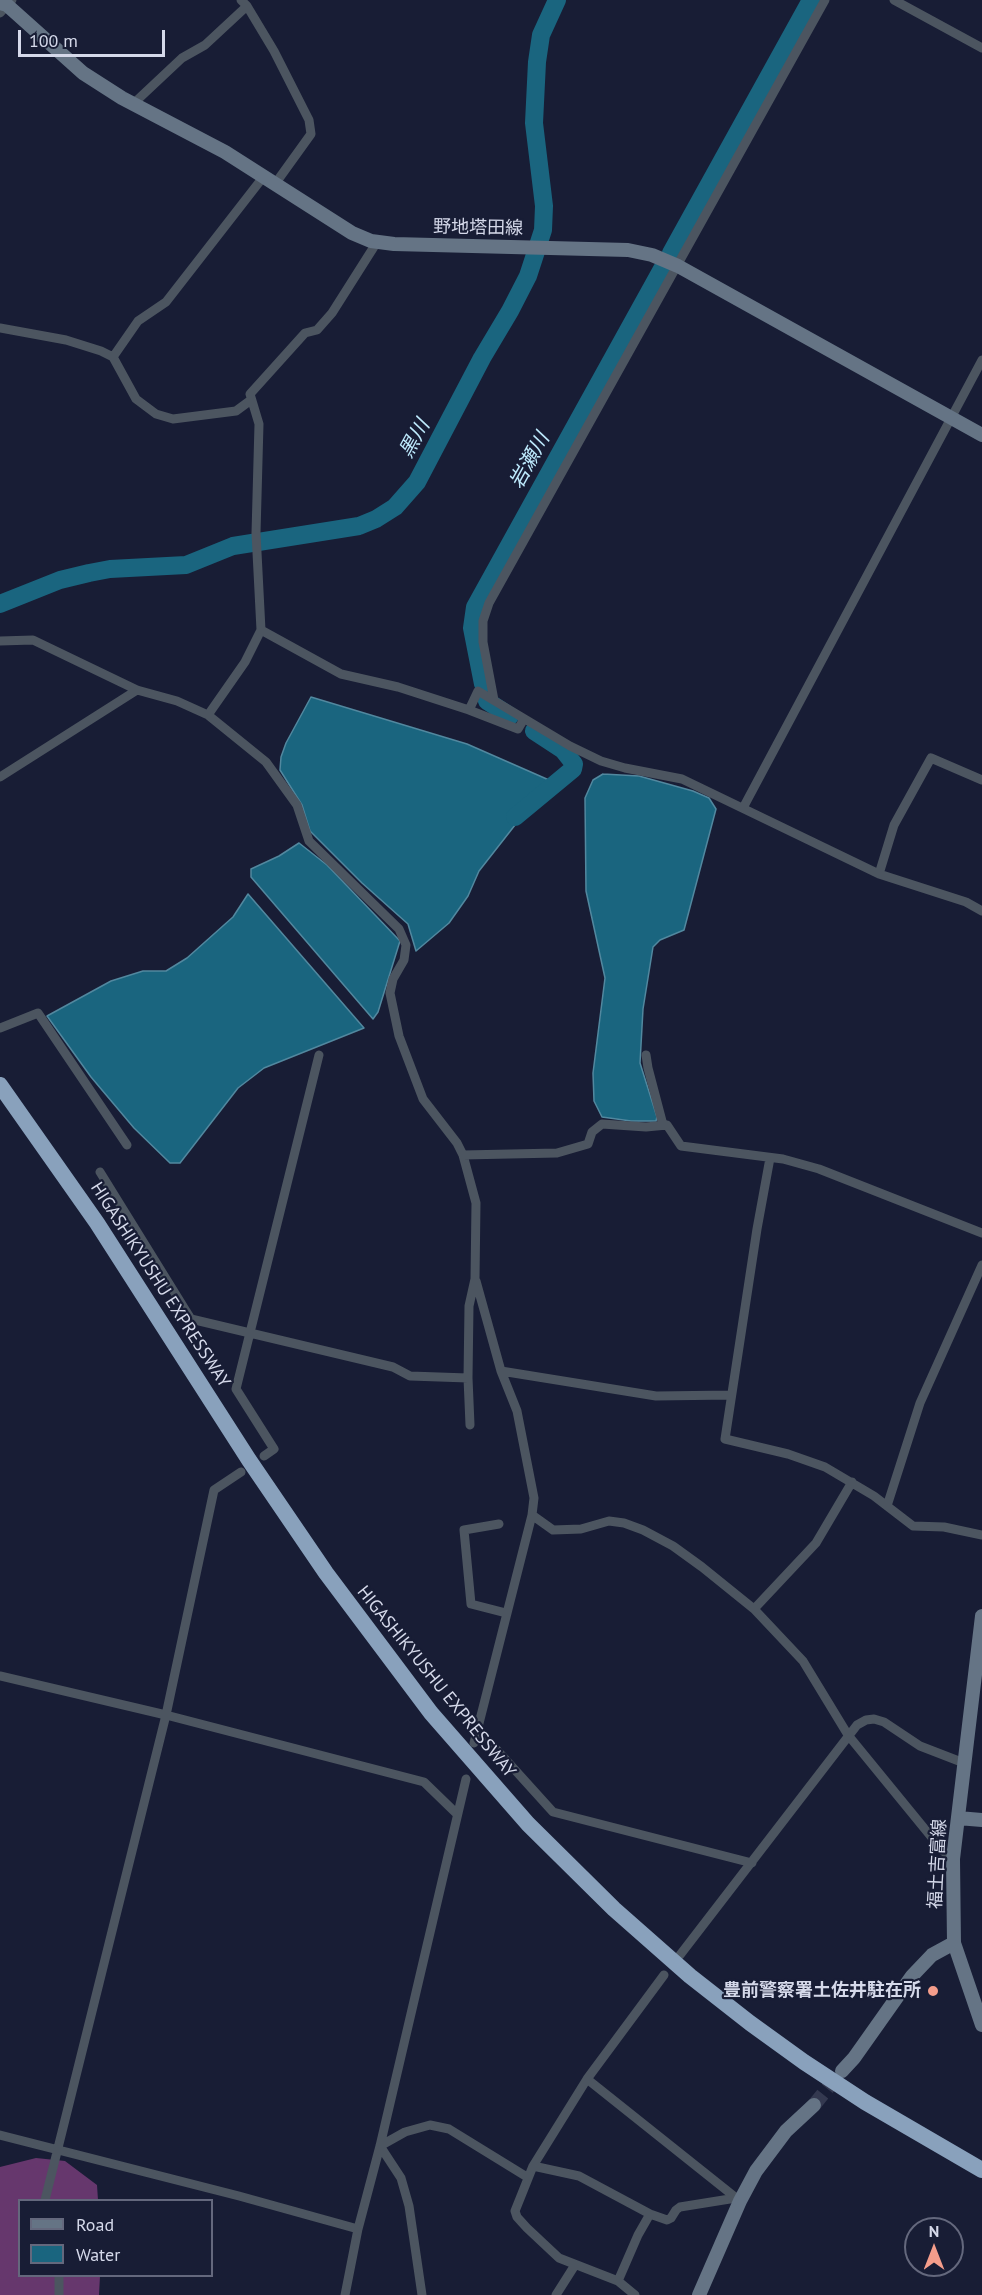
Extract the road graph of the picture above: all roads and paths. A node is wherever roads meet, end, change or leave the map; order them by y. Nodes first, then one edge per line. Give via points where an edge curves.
1 (825, 0) edge
2 (894, 0) edge
3 (244, 3) edge
4 (5, 5) edge
5 (982, 48) edge
6 (134, 104) junction
7 (270, 180) junction
8 (377, 242) junction
9 (678, 266) junction
10 (0, 328) edge
11 (113, 357) junction
12 (982, 360) edge
13 (251, 400) junction
14 (950, 418) junction
15 (982, 435) edge
16 (261, 630) junction
17 (0, 641) edge
18 (137, 690) junction
19 (494, 700) junction
20 (470, 710) junction
21 (208, 715) junction
22 (524, 719) junction
23 (0, 777) edge
24 (982, 780) edge
25 (742, 808) junction
26 (879, 874) junction
27 (982, 911) edge
28 (0, 1028) edge
29 (319, 1055) dead end
30 (646, 1055) dead end
31 (0, 1085) edge
32 (663, 1125) junction
33 (127, 1145) dead end
34 (463, 1155) junction
35 (771, 1158) junction
36 (100, 1172) dead end
37 (982, 1233) edge
38 (982, 1265) edge
39 (475, 1280) junction
40 (251, 1333) junction
41 (501, 1371) junction
42 (468, 1378) junction
43 (731, 1395) junction
44 (470, 1425) dead end
45 (264, 1456) dead end
46 (241, 1472) dead end
47 (852, 1482) junction
48 (887, 1506) junction
49 (532, 1515) junction
50 (499, 1524) dead end
51 (982, 1535) edge
52 (754, 1610) junction
53 (506, 1613) junction
54 (982, 1616) edge
55 (0, 1676) edge
56 (166, 1715) junction
57 (478, 1728) junction
58 (848, 1735) junction
59 (474, 1743) dead end
60 (964, 1763) junction
61 (466, 1779) dead end
62 (457, 1814) junction
63 (958, 1818) junction
64 (982, 1820) edge
65 (953, 1859) junction
66 (752, 1863) junction
67 (954, 1943) junction
68 (680, 1955) dead end
69 (664, 1975) dead end
70 (982, 2025) edge
71 (842, 2070) tunnel mouth
72 (587, 2079) junction
73 (814, 2105) tunnel mouth
74 (0, 2135) edge
75 (380, 2146) junction
76 (57, 2149) junction
77 (533, 2166) junction
78 (982, 2170) edge
79 (527, 2177) junction
80 (45, 2199) edge
81 (738, 2200) junction
82 (650, 2214) junction
83 (358, 2229) junction
84 (575, 2265) junction
85 (59, 2277) edge
86 (618, 2281) junction
87 (59, 2295) edge
88 (345, 2295) edge
89 (422, 2295) edge
90 (556, 2295) edge
91 (635, 2295) edge
92 (699, 2295) edge

1 - 9 street
2 - 5 street
3 - 6 street via 205,45 182,58
3 - 7 street via 309,120 310,134
4 - 6 main road, 野地塔田線 via 83,73
6 - 7 main road, 野地塔田線
7 - 8 main road, 野地塔田線 via 352,233
7 - 11 street via 166,302 138,321
8 - 9 main road, 野地塔田線 via 628,250
8 - 13 street via 332,313 317,330 305,333 250,394
9 - 14 main road, 野地塔田線
9 - 19 street via 489,603 483,621 483,642
10 - 11 street via 66,340
11 - 13 street via 136,399 156,414 173,419 236,411
12 - 14 street
13 - 16 street via 259,424 256,533
14 - 15 main road, 野地塔田線
14 - 25 street
16 - 20 street via 341,674
16 - 21 street via 245,662
17 - 18 street via 33,640
18 - 21 street
18 - 23 street
19 - 20 street via 478,691
19 - 22 street
20 - 22 street via 518,729
21 - 34 street via 266,762 297,805 309,841 399,928 406,945 404,960 390,993 399,1036 423,1099
22 - 25 street via 601,761 682,779
24 - 26 street via 932,758 894,825
25 - 26 street
26 - 27 street via 966,902
28 - 33 street via 38,1013
29 - 40 street
30 - 32 street
31 - 78 highway, HIGASHIKYUSHU EXPRESSWAY via 97,1222 326,1573 431,1713 520,1816 614,1910 750,2023 865,2102
32 - 34 street via 602,1124 592,1132 588,1144 557,1153
32 - 35 street via 667,1125 681,1146
34 - 39 street via 476,1203
35 - 37 street via 819,1169
35 - 43 street
36 - 40 street via 191,1318
38 - 48 street via 920,1403
39 - 41 street
39 - 42 street via 469,1306
40 - 42 street via 393,1366 410,1376
40 - 45 street via 236,1389 274,1449
41 - 43 street via 656,1396
41 - 49 street via 517,1411 534,1498
42 - 44 street
43 - 47 street via 725,1439 788,1454
46 - 56 street via 214,1490
47 - 48 street
47 - 52 street via 816,1543
48 - 51 street via 913,1526 944,1527
49 - 52 street via 553,1530 581,1529 609,1521 643,1530 673,1546
49 - 53 street
50 - 53 street via 464,1530 471,1604
52 - 58 street via 803,1661
53 - 57 street
54 - 60 main road, 福土吉富線
55 - 56 street
56 - 62 street via 424,1782
56 - 76 street
57 - 59 street
57 - 66 street via 553,1812
58 - 60 street via 857,1725 874,1719 920,1746
58 - 65 street
58 - 66 street
60 - 63 main road, 福土吉富線
61 - 62 street
62 - 75 street
63 - 64 main road
63 - 65 main road, 福土吉富線
65 - 67 main road, 福土吉富線
66 - 68 street
67 - 70 main road, 福土吉富線
67 - 71 main road via 932,1954
69 - 72 street
72 - 77 street
72 - 81 street
73 - 81 main road via 786,2131
74 - 76 street
75 - 79 street via 405,2132 430,2125 449,2129
75 - 83 street
75 - 89 street via 401,2178 410,2206
76 - 80 street
76 - 83 street
77 - 79 street
77 - 82 street via 579,2176
79 - 84 street via 514,2211 517,2217 544,2246
81 - 82 street via 680,2207 667,2220
81 - 92 main road
82 - 86 street
83 - 88 street
84 - 86 street
84 - 90 street
85 - 87 street
86 - 91 street

